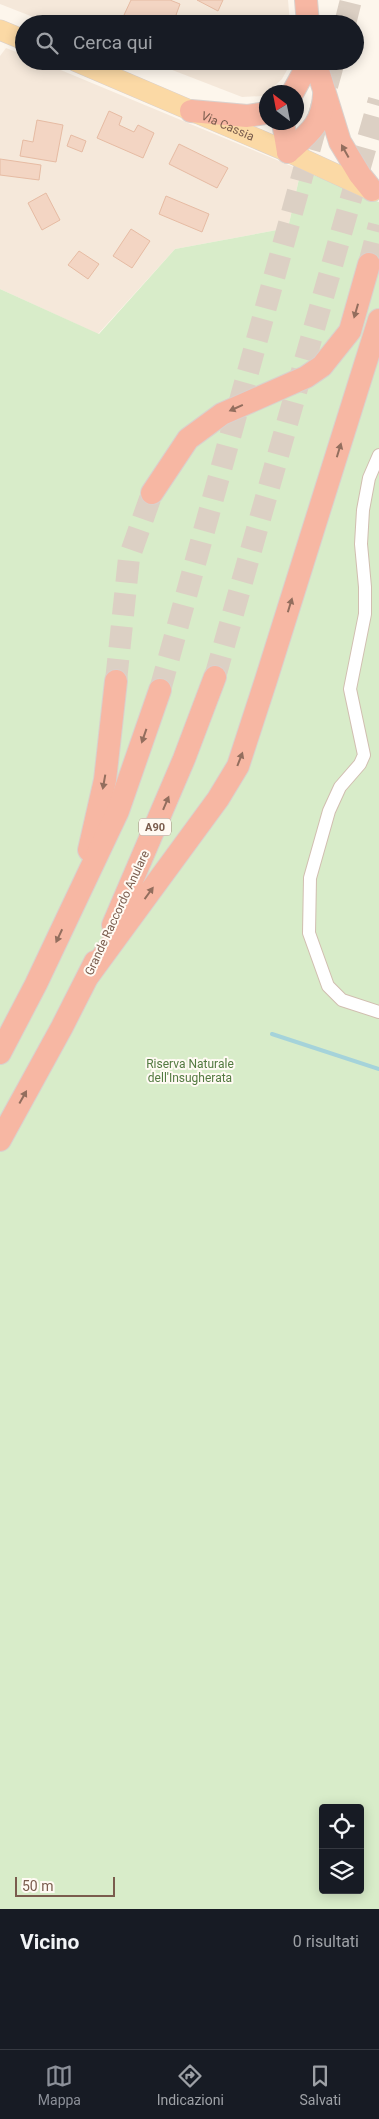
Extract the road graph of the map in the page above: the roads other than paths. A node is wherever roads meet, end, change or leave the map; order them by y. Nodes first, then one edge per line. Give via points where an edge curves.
1 (306, 0) edge
2 (307, 15) edge
3 (0, 30) edge
4 (15, 36) edge
5 (95, 70) edge
6 (305, 70) edge
7 (317, 70) edge
8 (297, 85) edge
9 (324, 94) junction
10 (191, 110) junction
11 (259, 115) edge
12 (284, 130) edge
13 (288, 152) junction
14 (376, 192) edge
15 (369, 264) tunnel mouth
16 (379, 320) edge
17 (379, 455) edge
18 (152, 493) tunnel mouth
19 (215, 677) tunnel mouth
20 (116, 681) tunnel mouth
21 (160, 690) tunnel mouth
22 (79, 892) junction
23 (89, 975) junction
24 (379, 1012) edge
25 (0, 1053) edge
26 (0, 1140) edge

1 - 2 highway
3 - 4 main road
5 - 10 main road, Via Cassia
6 - 8 highway
7 - 9 highway
9 - 13 highway via 324,108 319,120
14 -> 9 highway via 360,175 340,142
10 - 11 highway
10 - 13 main road, Via Cassia
12 - 13 highway
13 - 14 main road, Via Cassia
15 -> 18 highway via 350,331 322,366 306,377 222,414 188,439
23 -> 16 highway via 218,799 238,766
17 - 24 street via 363,510 361,544 365,614 350,689 364,755 340,787 330,811 310,878 309,933 328,986 342,1000
23 -> 19 highway, Grande Raccordo Anulare / A90 via 124,903
20 -> 22 highway via 105,780
21 -> 22 highway via 118,811
22 -> 25 highway
26 -> 23 highway, Grande Raccordo Anulare / A90

